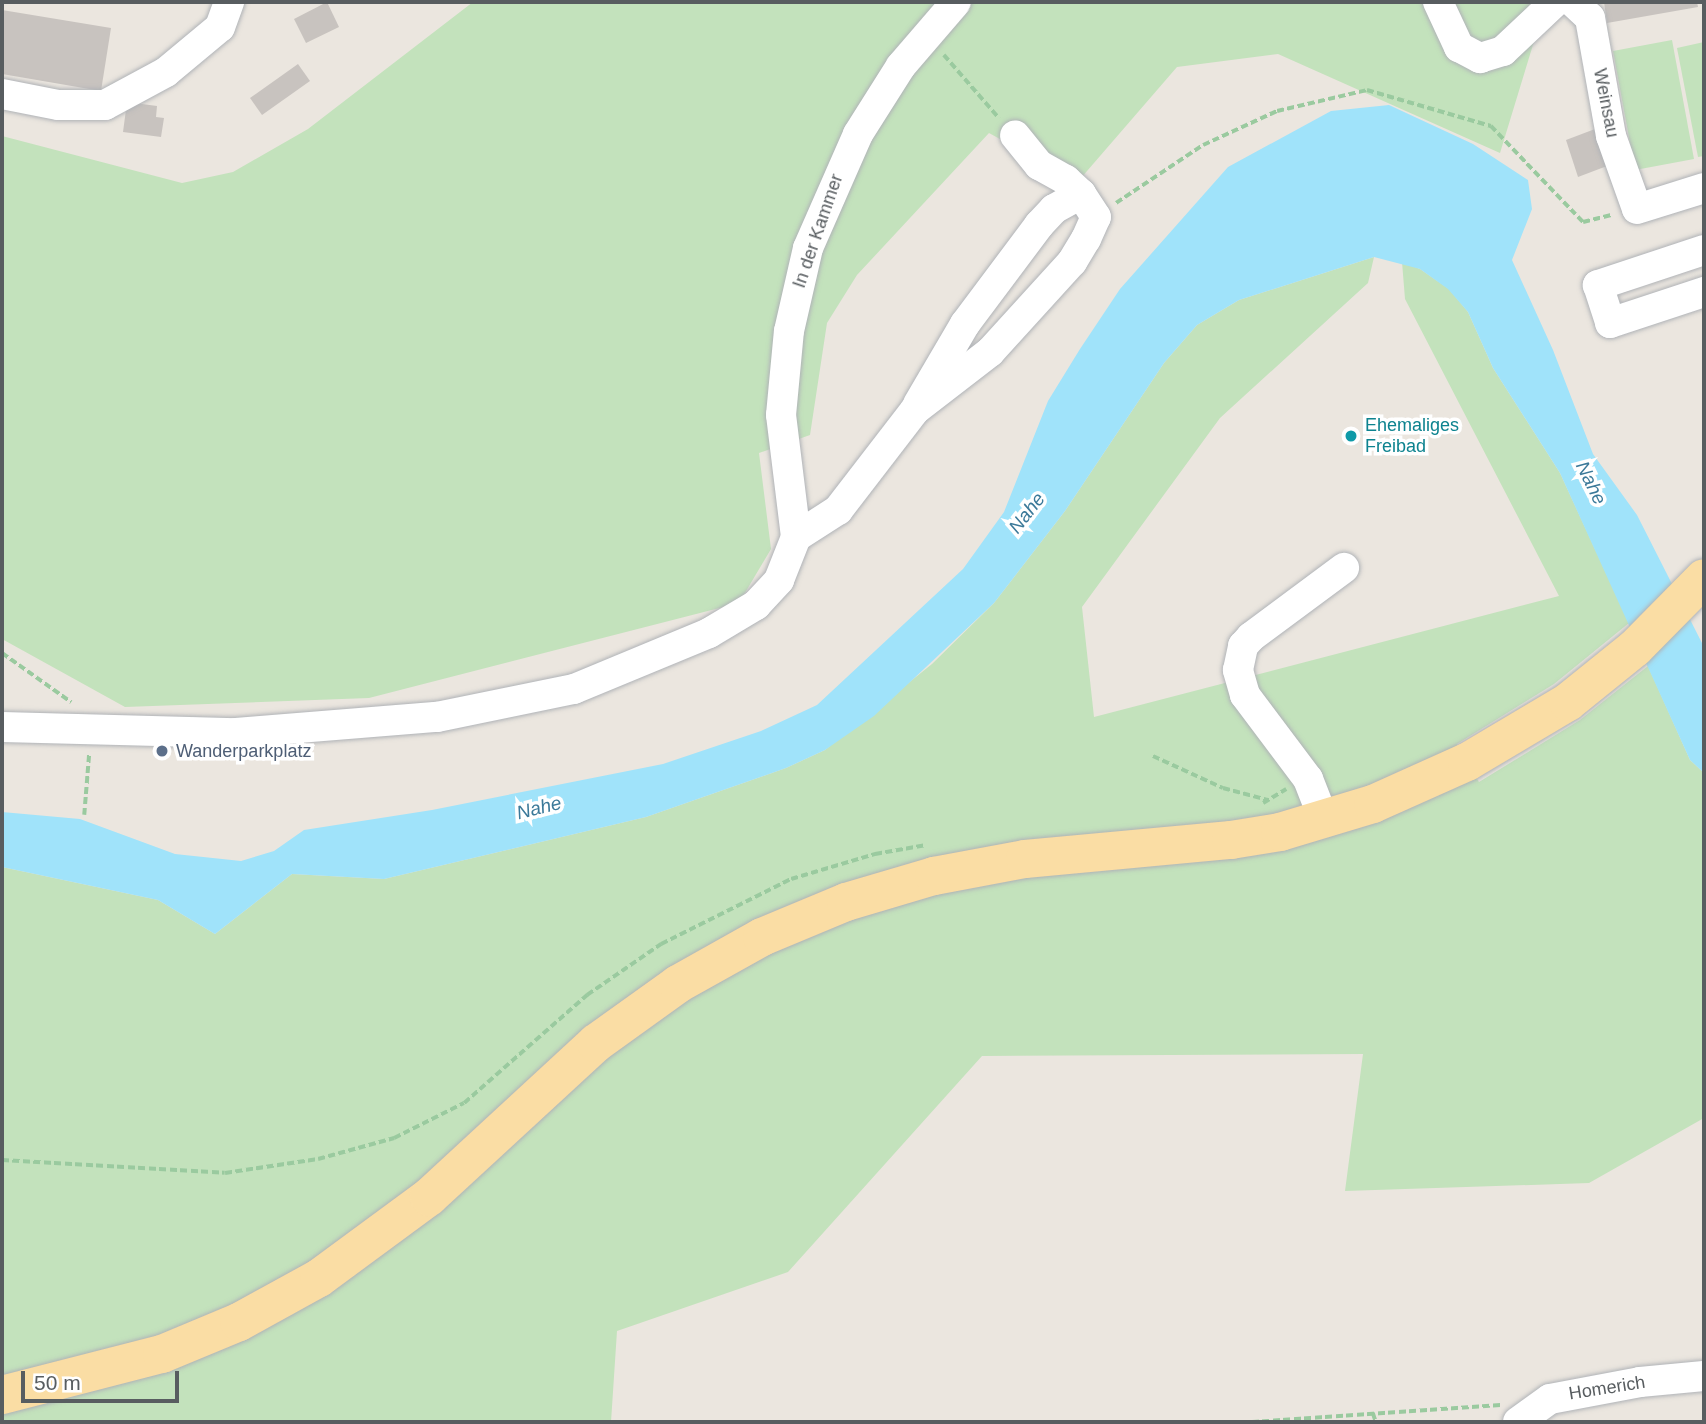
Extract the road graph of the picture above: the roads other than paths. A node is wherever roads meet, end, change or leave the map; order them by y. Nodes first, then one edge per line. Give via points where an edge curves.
1 (229, 2) edge
2 (956, 2) edge
3 (1438, 2) edge
4 (1555, 2) edge
5 (1573, 2) edge
6 (2, 94) edge
7 (1014, 135) road end
8 (1704, 188) edge
9 (1088, 205) junction
10 (1704, 250) edge
11 (1704, 292) edge
12 (915, 410) junction
13 (796, 537) junction
14 (1344, 568) dead end
15 (1704, 578) edge
16 (2, 727) edge
17 (1324, 820) junction
18 (1704, 1376) edge
19 (2, 1395) edge
20 (1512, 1413) edge

1 - 6 street via 220,27 166,72 105,105 58,105
2 - 13 street, In der Kammer via 878,99 839,169 797,289 781,415
3 - 4 street via 1459,47 1480,58 1503,51
5 - 8 street, Weinsau via 1590,18 1611,136 1637,209
7 - 9 street via 1039,165 1066,180
9 - 12 street via 1072,262 990,352
9 - 12 street via 1054,209 1039,225 965,324
10 - 11 street via 1598,285 1610,323
12 - 13 street via 838,510
13 - 16 street via 779,580 741,617 626,671 574,689 437,717 323,728 236,733
14 - 17 street via 1251,637 1243,646 1238,670 1245,695 1307,779
15 - 17 main road via 1599,678 1535,724 1421,785
17 - 19 main road via 1231,840 979,866 890,888 803,919 721,958 636,1012 558,1076 429,1197 319,1279 239,1322 162,1354
18 - 20 street, Homerich via 1550,1399

